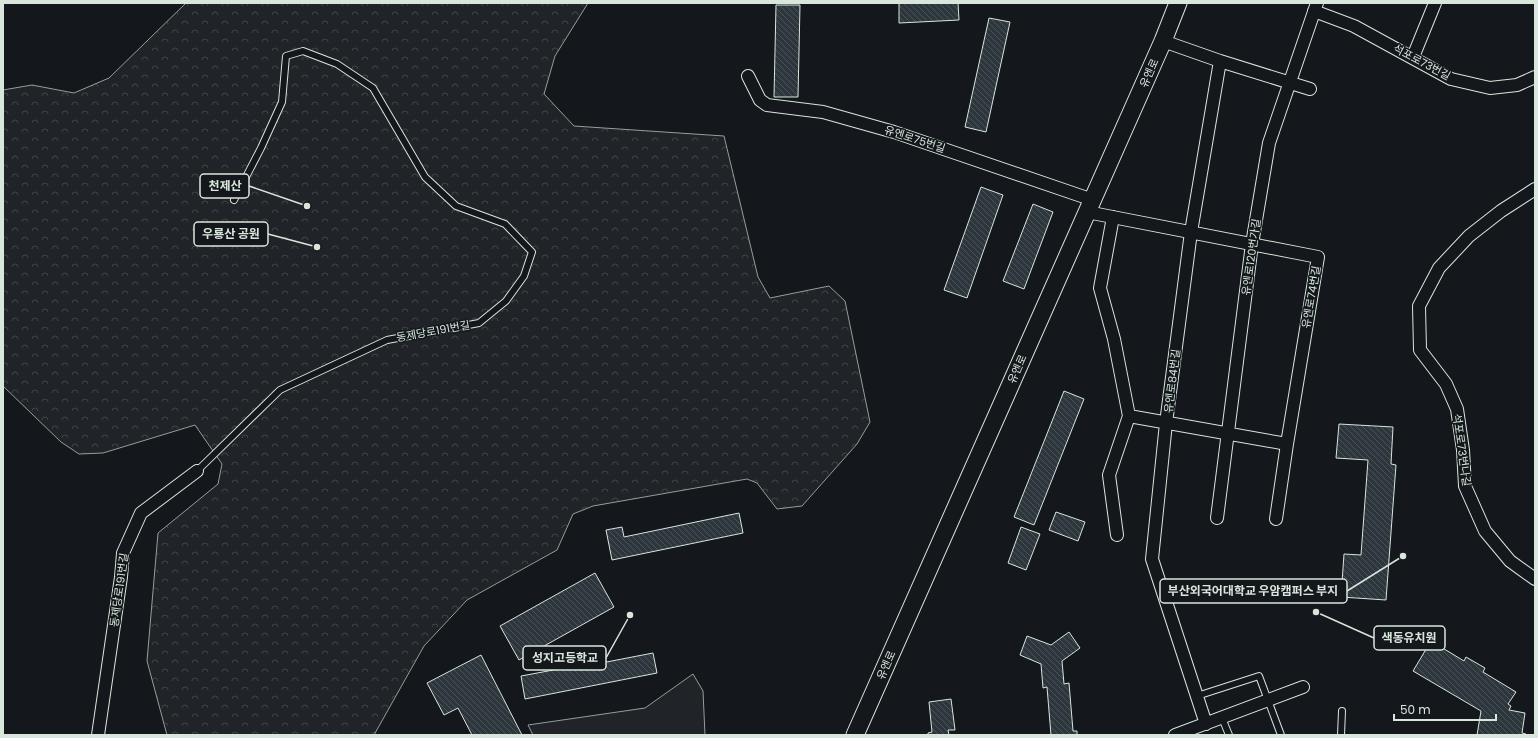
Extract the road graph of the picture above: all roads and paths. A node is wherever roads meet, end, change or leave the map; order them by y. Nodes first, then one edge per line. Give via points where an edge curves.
1 (1178, 3) edge
2 (1435, 3) edge
3 (1315, 7) edge
4 (1163, 41) junction
5 (1413, 57) junction
6 (1220, 61) junction
7 (748, 76) dead end
8 (1535, 77) edge
9 (1289, 82) junction
10 (1310, 89) dead end
11 (1535, 189) edge
12 (234, 200) dead end
13 (1090, 206) junction
14 (1113, 217) junction
15 (1191, 232) junction
16 (1252, 244) junction
17 (1129, 416) junction
18 (1166, 423) junction
19 (1228, 434) junction
20 (1287, 444) junction
21 (197, 471) joint
22 (1217, 518) dead end
23 (1276, 519) dead end
24 (1117, 535) dead end
25 (1535, 579) edge
26 (1303, 687) dead end
27 (1197, 696) junction
28 (1268, 700) junction
29 (1342, 711) dead end
30 (1222, 718) junction
31 (1206, 724) junction
32 (98, 735) edge
33 (855, 735) edge
34 (1175, 735) edge
35 (1228, 735) edge
36 (1281, 735) edge
37 (1341, 735) edge

1 - 4 main road, 유엔로
2 - 5 street
3 - 5 street, 석포로73번길
3 - 9 street, 유엔로120번가길
4 - 6 street
4 - 13 main road, 유엔로
5 - 8 street, 석포로73번길 via 1451,79 1490,88 1517,84
6 - 9 street
6 - 15 street, 유엔로84번길
7 - 13 street, 유엔로75번길 via 760,100 767,105 823,112 886,130
9 - 10 street
9 - 16 street, 유엔로120번가길 via 1269,143
11 - 25 street, 석포로73번나길 via 1469,236 1439,268 1420,306 1420,350 1446,384 1457,409 1465,486 1484,530 1510,561
12 - 21 lane, 동제당로191번길 via 282,102 286,56 303,51 337,64 373,88 425,177 456,206 505,224 532,252 524,276 506,301 479,323 387,340 280,390
13 - 14 street, 유엔로74번길
13 - 33 main road, 유엔로
14 - 15 street, 유엔로74번길
14 - 17 street via 1100,288 1114,339
15 - 16 street, 유엔로74번길
15 - 18 street, 유엔로84번길
16 - 19 street, 유엔로120번가길
16 - 20 street, 유엔로74번길 via 1318,257
17 - 18 street
17 - 24 street via 1109,475
18 - 19 street
18 - 27 street, 유엔로84번길 via 1152,559
19 - 20 street
19 - 22 street, 유엔로120번가길
20 - 23 street, 유엔로74번길
21 - 32 street, 동제당로191번길 via 141,513 123,553
26 - 28 street
27 - 28 lane via 1259,676
27 - 31 street, 유엔로84번길
28 - 30 street
28 - 36 lane
29 - 37 lane
30 - 31 street
30 - 35 lane
31 - 34 street

